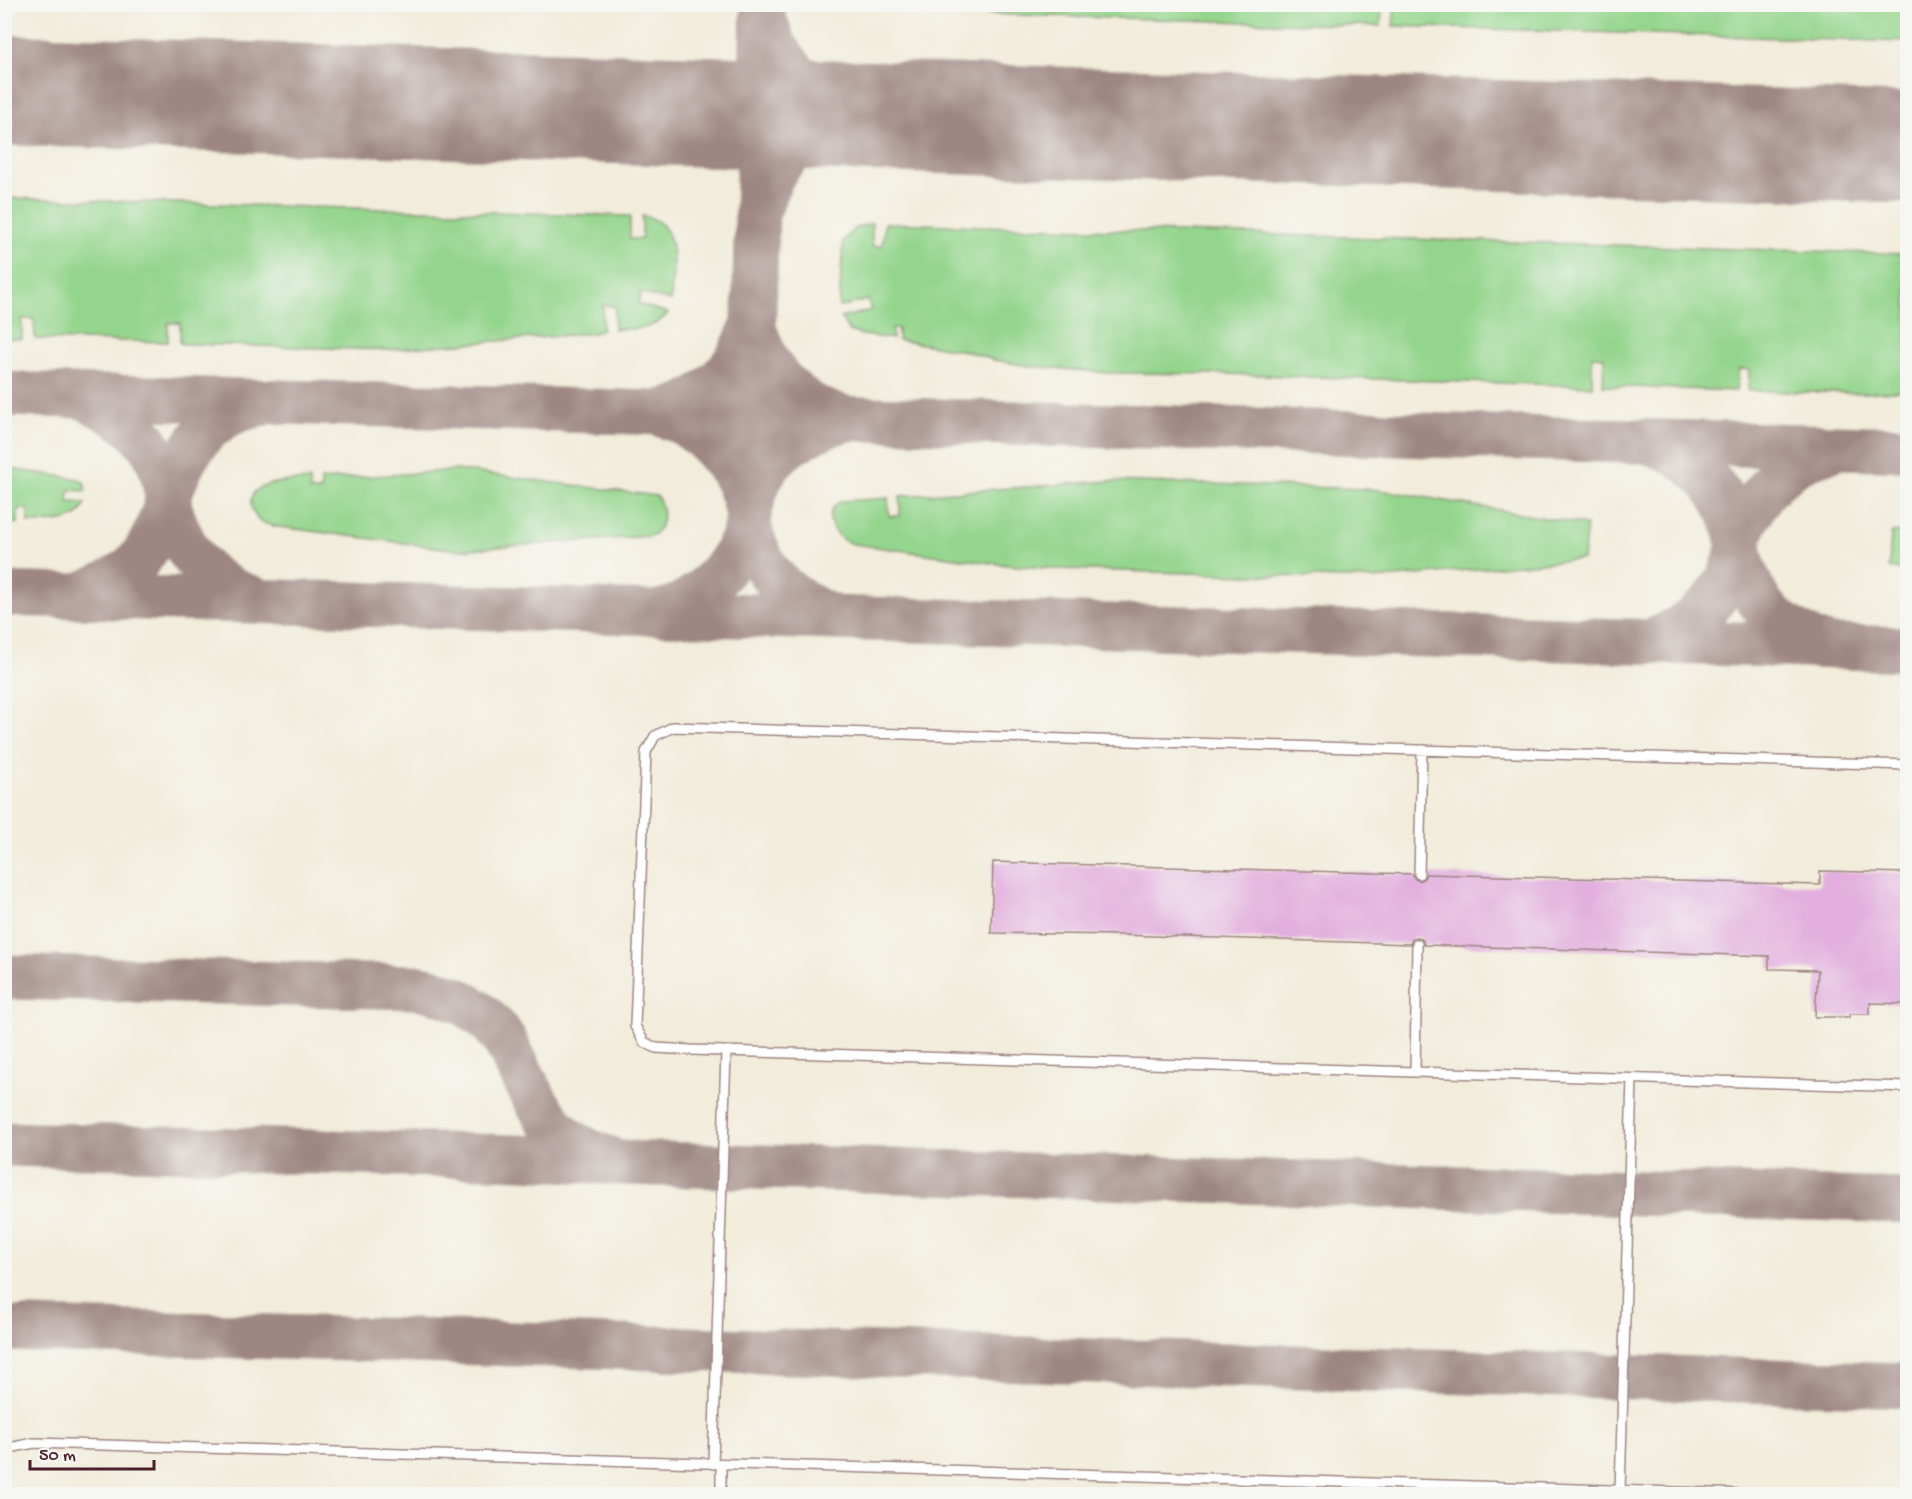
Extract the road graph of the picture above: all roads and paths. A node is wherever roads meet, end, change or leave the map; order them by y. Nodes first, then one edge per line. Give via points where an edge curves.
1 (1422, 750) junction
2 (1908, 765) edge
3 (1419, 874) dead end
4 (1417, 944) dead end
5 (726, 1052) junction
6 (1414, 1072) junction
7 (1632, 1079) junction
8 (1908, 1087) edge
9 (4, 1449) edge
10 (717, 1464) junction
11 (1620, 1491) junction
12 (721, 1494) edge
13 (1743, 1494) edge

1 - 2 lane
1 - 3 lane
1 - 5 lane via 673,727 663,731 655,736 646,752 635,1026 644,1042 656,1048
4 - 6 lane
5 - 6 lane
5 - 10 lane
6 - 7 lane
7 - 8 lane
7 - 11 lane
9 - 10 lane via 34,1443
10 - 11 lane
10 - 12 lane
11 - 13 lane

